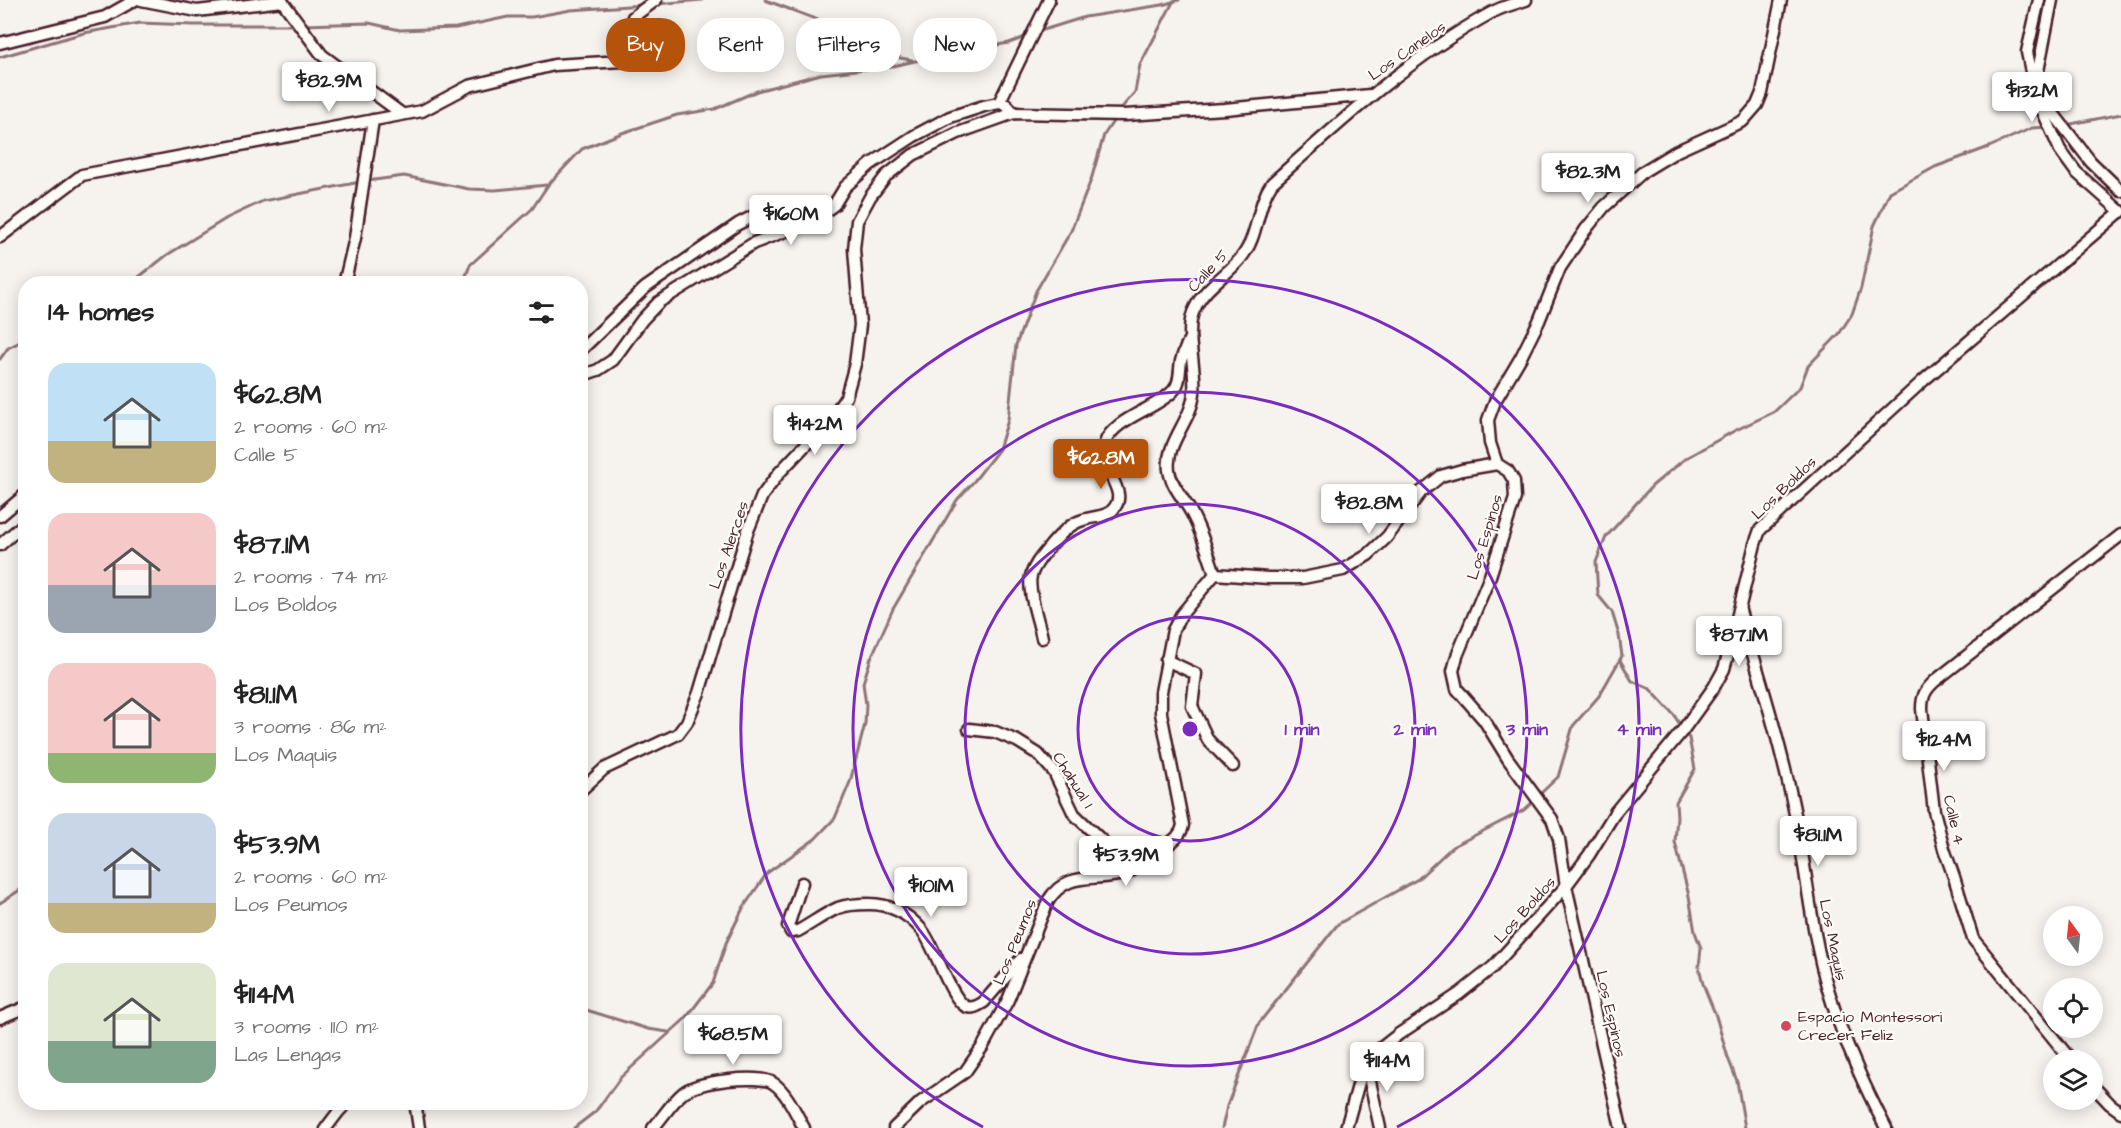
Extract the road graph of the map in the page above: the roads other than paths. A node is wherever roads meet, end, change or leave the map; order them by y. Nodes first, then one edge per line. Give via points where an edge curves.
1 (135, 0) edge
2 (141, 0) edge
3 (656, 0) edge
4 (1049, 0) edge
5 (1526, 0) edge
6 (1781, 0) edge
7 (2039, 0) edge
8 (2052, 0) edge
9 (0, 43) edge
10 (2036, 86) junction
11 (1370, 95) junction
12 (999, 103) junction
13 (1014, 113) junction
14 (402, 114) junction
15 (373, 120) junction
16 (2121, 191) edge
17 (769, 208) dead end
18 (2121, 212) edge
19 (0, 237) edge
20 (346, 276) edge
21 (1190, 336) junction
22 (588, 343) edge
23 (588, 373) edge
24 (1497, 465) junction
25 (18, 501) edge
26 (0, 516) edge
27 (18, 529) edge
28 (2121, 535) edge
29 (0, 545) edge
30 (1215, 574) junction
31 (1740, 611) junction
32 (1042, 638) dead end
33 (1166, 660) junction
34 (969, 729) dead end
35 (1233, 766) dead end
36 (588, 784) edge
37 (1143, 862) junction
38 (802, 883) dead end
39 (1566, 886) junction
40 (1029, 950) junction
41 (18, 1010) edge
42 (0, 1018) edge
43 (2063, 1050) edge
44 (1366, 1063) junction
45 (2103, 1096) edge
46 (340, 1110) edge
47 (416, 1110) edge
48 (2121, 1112) edge
49 (326, 1128) edge
50 (419, 1128) edge
51 (653, 1128) edge
52 (804, 1128) edge
53 (894, 1128) edge
54 (1346, 1128) edge
55 (1380, 1128) edge
56 (1621, 1128) edge
57 (1886, 1128) edge

1 - 9 street via 105,17
2 - 14 street via 197,11 282,1 322,55
3 - 14 street via 633,17 622,61 554,65 469,86 422,111
4 - 12 street
5 - 11 street, Los Canelos via 1493,12
6 - 24 street, Los Espinos via 1757,105 1743,121 1644,171 1604,207 1560,268 1539,321 1488,420
7 - 10 street via 2027,52
8 - 10 street
10 - 16 street via 2091,162
10 - 18 street via 2036,96 2060,150 2076,172
11 - 13 street via 1225,110 1125,115
11 - 21 street, Calle 5 via 1272,183 1264,194 1252,240 1241,258 1194,308
12 - 13 street
12 - 23 street via 950,117 914,136 871,164 845,187 834,206 812,221 754,243 659,302 613,360
13 - 36 street, Los Alerces via 958,133 913,155 886,176 870,197 857,221 854,249 860,325 846,397 762,496 687,722 678,734 604,769
14 - 15 street
15 - 19 street via 81,175
15 - 20 street
17 - 22 street via 738,224 645,288
18 - 31 street, Los Boldos via 1924,380 1774,515 1760,530 1755,544
21 - 30 street, Calle 5 via 1194,395 1188,417 1169,454 1169,471 1192,513
21 - 32 street via 1175,390 1115,428 1105,443 1105,461 1120,497 1116,506 1103,516 1072,524 1035,567 1031,585
24 - 30 street via 1441,476 1421,492 1387,537 1343,570 1303,578
24 - 39 street, Los Espinos via 1508,471 1514,481 1515,498 1453,671 1457,688 1485,720 1552,819
25 - 26 street
27 - 29 street
28 - 43 street, Calle 4 via 1935,681 1922,697 1934,811 1973,939
30 - 33 street, Los Peumos via 1181,615
31 - 39 street, Los Boldos via 1724,669 1714,687 1616,811
31 - 57 street, Los Maquis via 1780,746 1828,990
33 - 35 street via 1196,674 1192,706 1208,740
33 - 37 street, Los Peumos via 1161,713 1183,825 1179,836
34 - 37 street, Chahual 1 via 995,732 1038,754 1054,772 1074,814 1118,856
37 - 40 street, Los Peumos via 1125,873 1064,883 1048,901
38 - 40 street via 788,926 791,932 838,908 855,904 890,906 923,930 947,979 966,1006 984,1002
39 - 44 street, Los Boldos via 1493,968
39 - 56 street, Los Espinos
40 - 53 street, Los Peumos via 1008,1000 965,1072 921,1102
41 - 42 street
44 - 54 street, Los Boldos
44 - 55 street
45 - 48 street
46 - 49 street
47 - 50 street
51 - 52 street via 684,1091 710,1083 753,1079 774,1083

